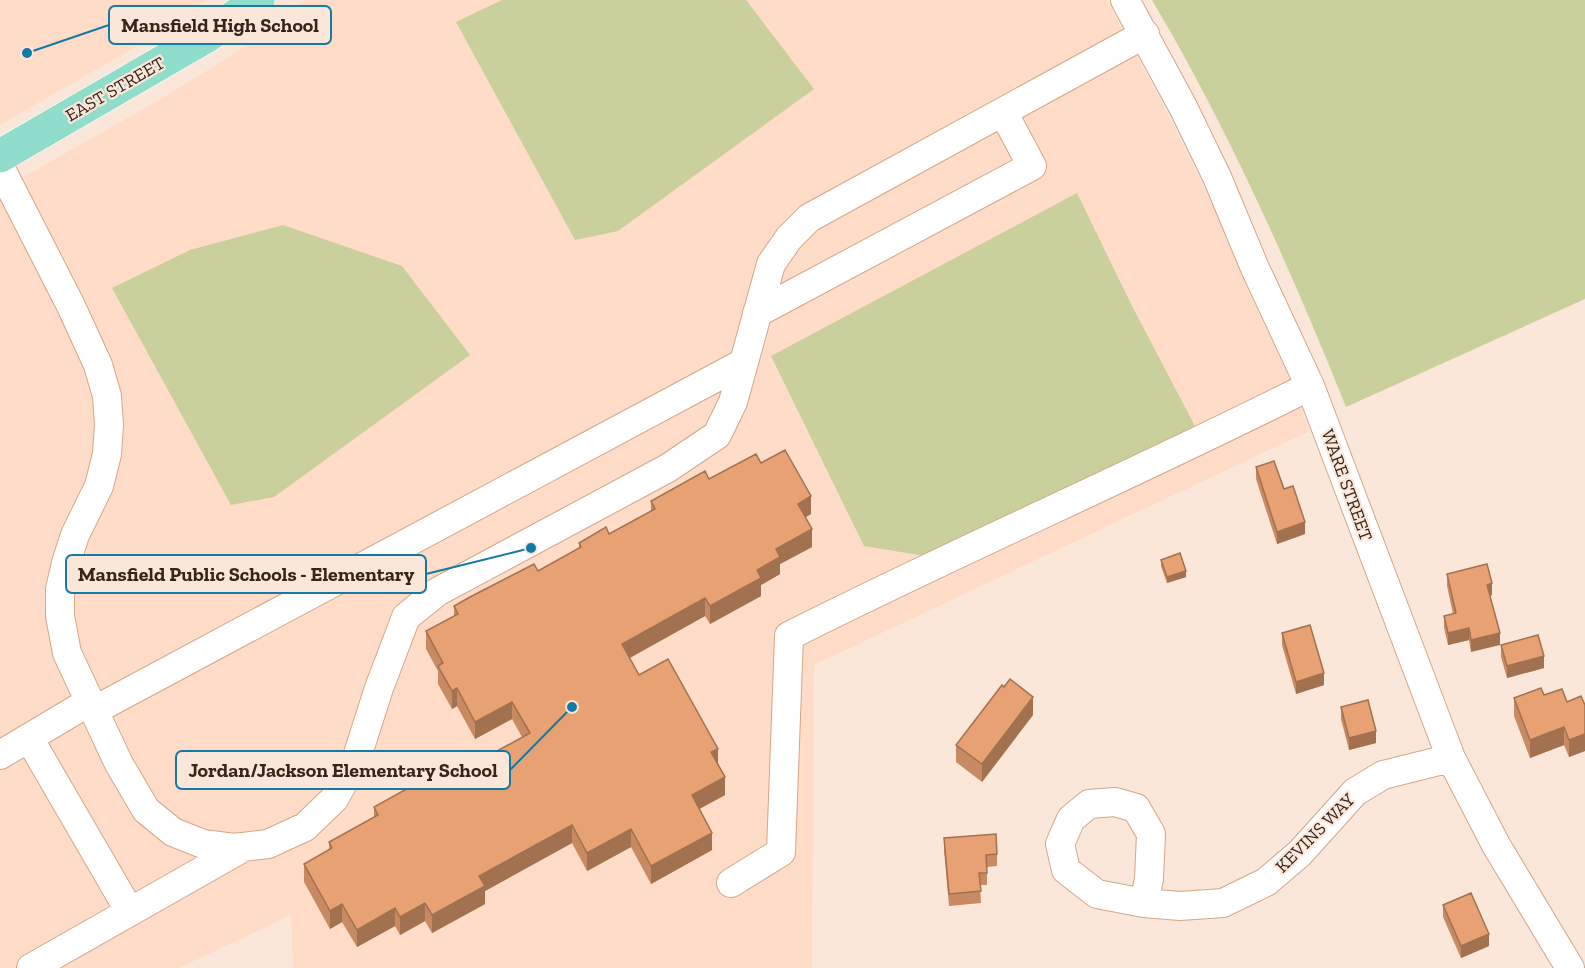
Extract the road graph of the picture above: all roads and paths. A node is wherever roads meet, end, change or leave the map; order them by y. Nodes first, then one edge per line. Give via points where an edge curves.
1 (258, 0) edge
2 (1125, 0) edge
3 (1145, 34) junction
4 (1003, 111) junction
5 (0, 156) edge
6 (0, 167) edge
7 (757, 313) junction
8 (743, 363) junction
9 (1310, 386) junction
10 (93, 711) junction
11 (29, 738) junction
12 (0, 755) edge
13 (1451, 758) junction
14 (244, 847) junction
15 (731, 883) dead end
16 (1144, 903) dead end
17 (130, 912) junction
18 (31, 968) edge
19 (1570, 968) edge

1 - 5 main road, EAST STREET via 207,36
2 - 3 street, WARE STREET
3 - 4 street
3 - 9 street, WARE STREET via 1217,177
4 - 7 street via 808,218 771,264
4 - 7 street via 1032,166
6 - 10 street via 98,365 107,396 107,454 99,486 75,535 60,589 67,654
7 - 8 street
8 - 10 street
8 - 14 street via 733,402 717,435 668,468 437,592 406,617 356,760 334,800 305,827 268,844
9 - 13 street, WARE STREET
9 - 15 street via 789,636 781,852
10 - 11 street
10 - 14 street via 146,810 172,832 202,844
11 - 12 street
11 - 17 street
13 - 16 street, KEVINS WAY via 1383,775 1355,792 1300,852 1266,882 1223,903
13 - 19 street, WARE STREET via 1496,845
14 - 17 street
17 - 18 street

